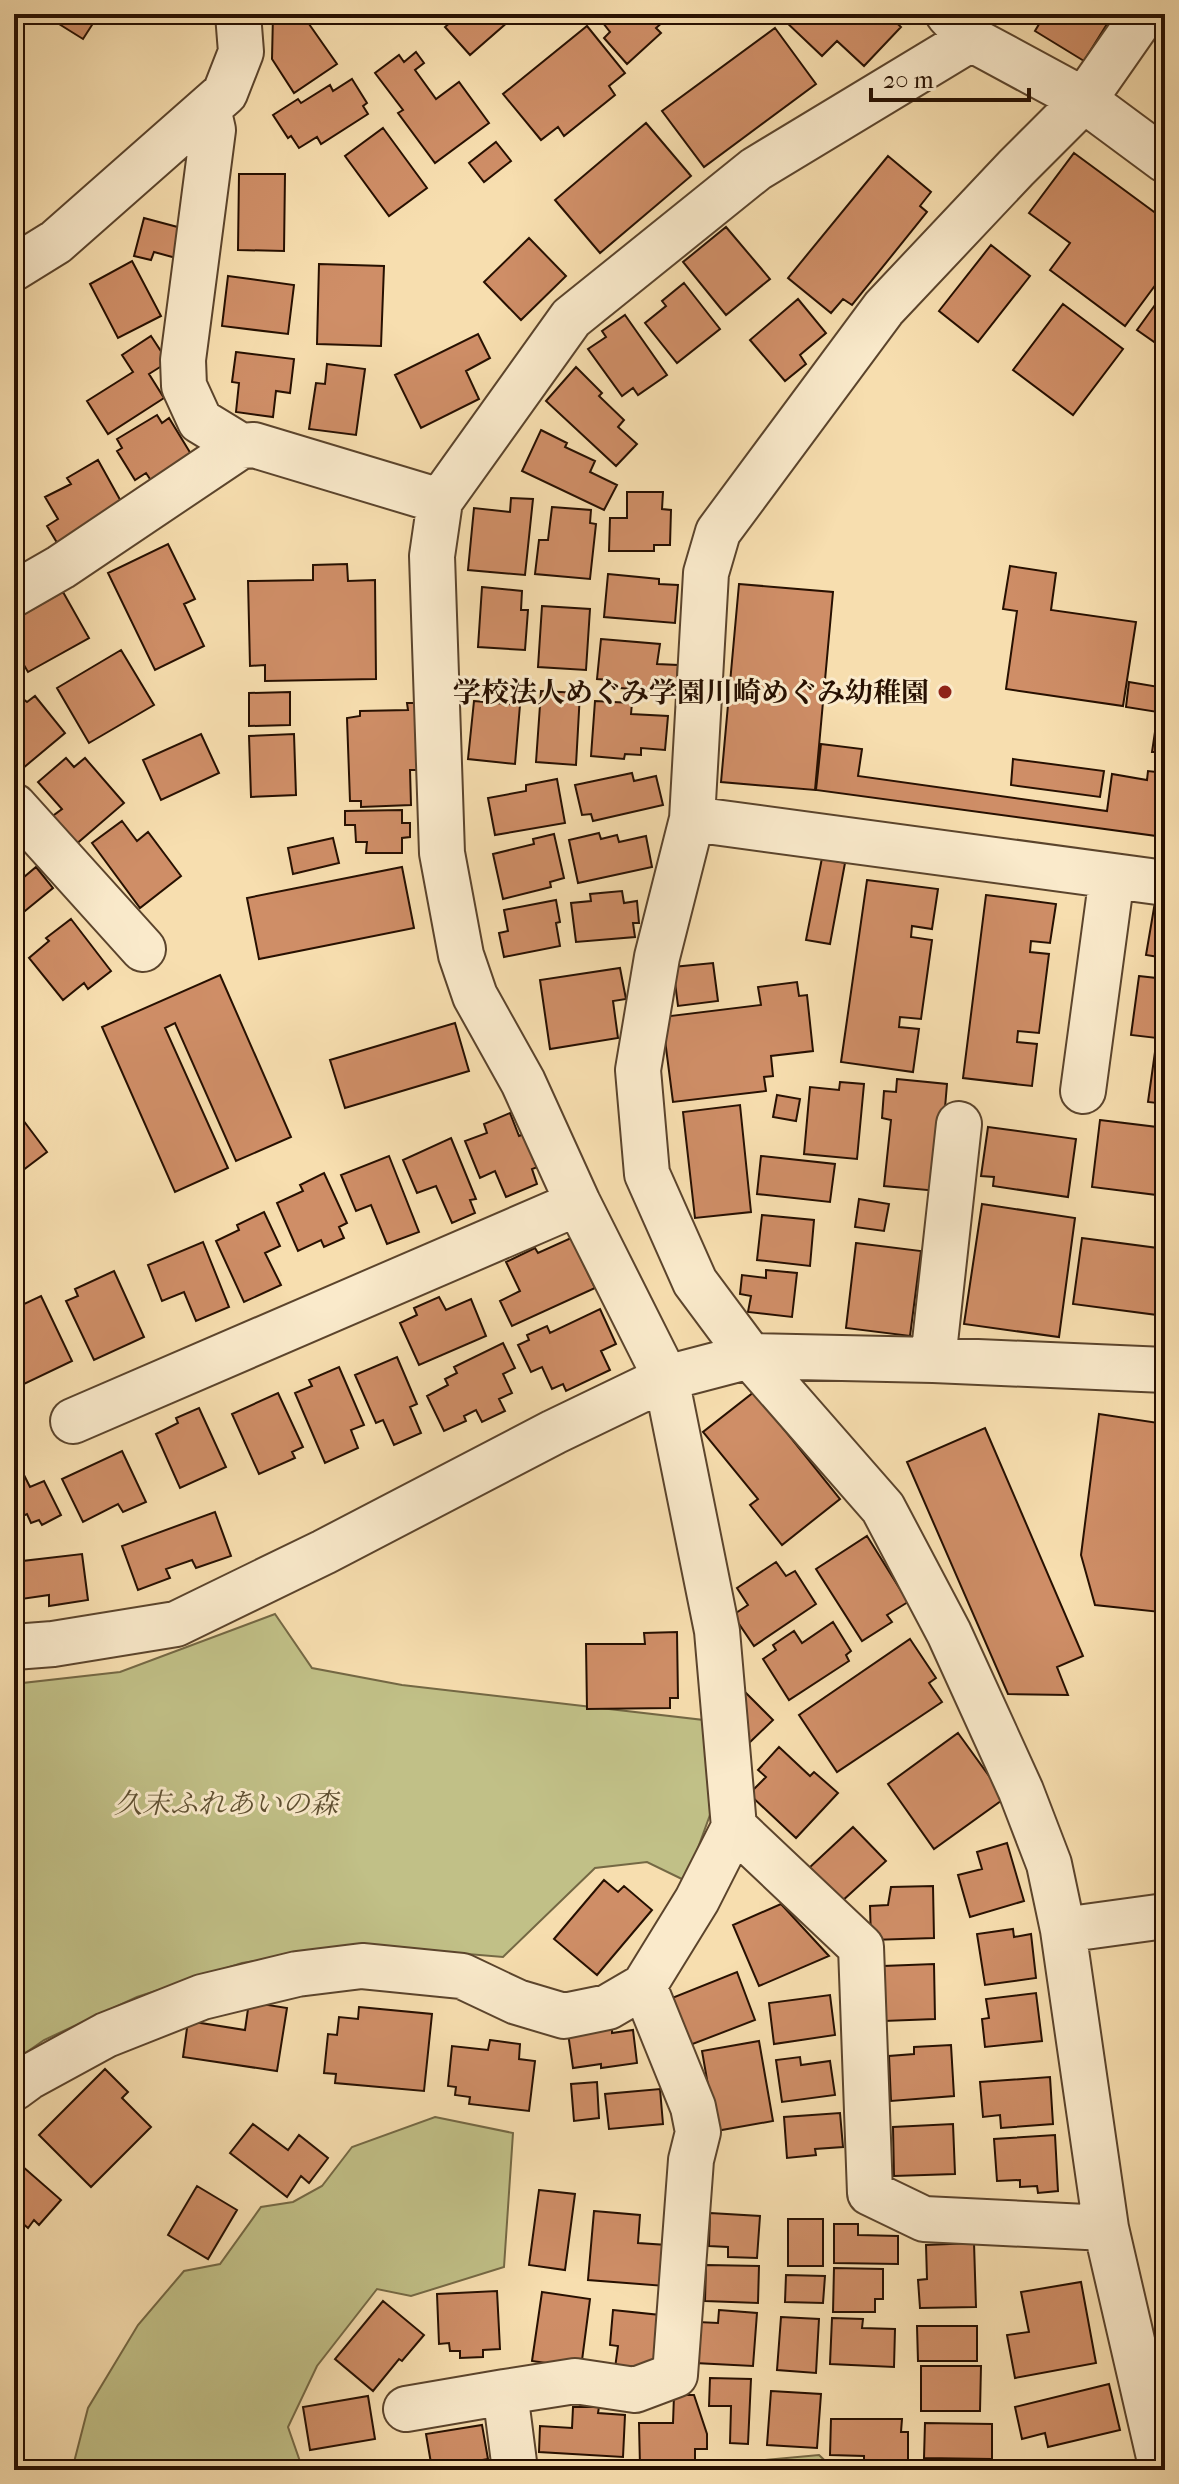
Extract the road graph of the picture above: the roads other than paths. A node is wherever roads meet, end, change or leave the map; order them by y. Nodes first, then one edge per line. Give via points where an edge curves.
1 (238, 14) edge
2 (1144, 14) edge
3 (959, 26) edge
4 (1084, 100) junction
5 (208, 108) junction
6 (1165, 160) edge
7 (14, 268) edge
8 (241, 446) junction
9 (440, 501) junction
10 (14, 594) edge
11 (14, 806) edge
12 (692, 819) junction
13 (1112, 876) junction
14 (1165, 883) edge
15 (143, 949) dead end
16 (1083, 1091) dead end
17 (959, 1124) dead end
18 (578, 1203) junction
19 (750, 1356) junction
20 (933, 1360) junction
21 (1165, 1370) edge
22 (666, 1378) junction
23 (73, 1421) dead end
24 (14, 1647) edge
25 (734, 1827) junction
26 (1165, 1916) edge
27 (1063, 1930) junction
28 (644, 1986) junction
29 (14, 2088) edge
30 (1106, 2228) junction
31 (1155, 2386) edge
32 (505, 2392) junction
33 (406, 2409) dead end
34 (515, 2470) edge
35 (1162, 2470) edge

1 - 5 street via 241,52 225,93
2 - 4 street
3 - 4 street
3 - 9 street via 756,169 571,318
4 - 6 street
4 - 12 street via 884,308 718,532 706,573
5 - 7 street via 56,242
5 - 8 street via 213,130 184,386 200,421
8 - 9 street via 254,445
8 - 10 street
9 - 18 street via 432,556 442,853 461,955 475,996 523,1082
11 - 15 street
12 - 13 street
12 - 19 street via 657,957 638,1070 647,1174 695,1282
13 - 14 street
13 - 16 street
17 - 20 street
18 - 22 street
18 - 23 street
19 - 20 street
19 - 22 street
19 - 27 street via 883,1508 949,1633 1021,1791 1049,1864
20 - 21 street
22 - 24 street via 176,1624
22 - 25 street via 717,1631
25 - 28 street
25 - 30 street via 861,1947 870,2193 924,2219
26 - 27 street
27 - 30 street
28 - 29 street via 608,2007 564,2016 517,2002 462,1976 362,1966 297,1974 202,1997 106,2035
28 - 32 street via 698,2132 691,2160 675,2375 635,2390 575,2381
30 - 31 street
31 - 35 street
32 - 33 street
32 - 34 street

